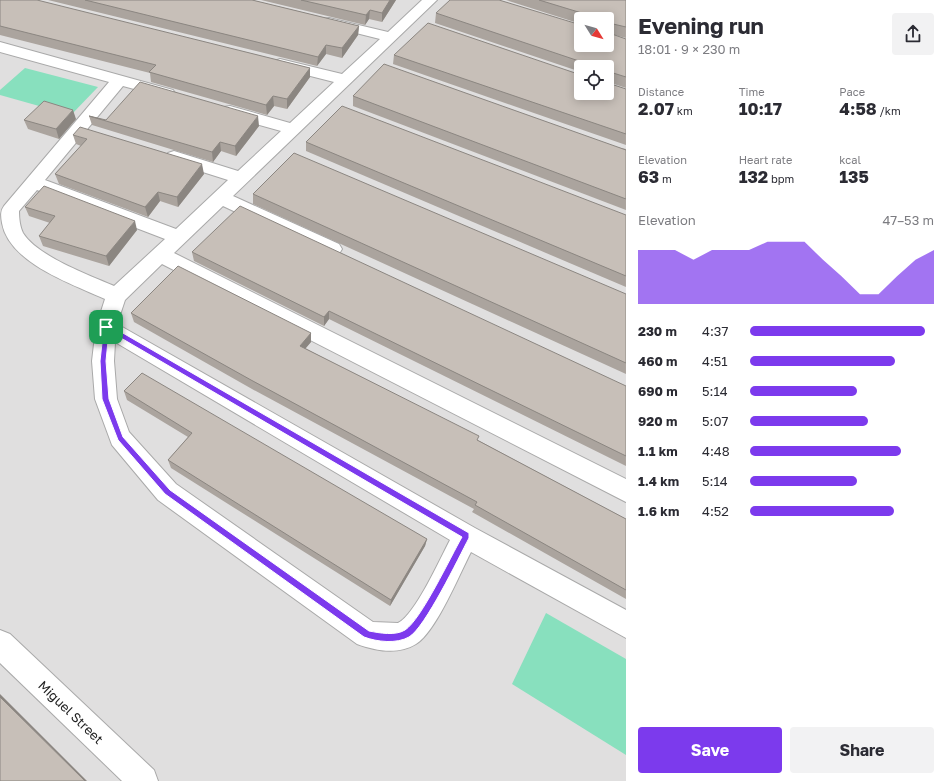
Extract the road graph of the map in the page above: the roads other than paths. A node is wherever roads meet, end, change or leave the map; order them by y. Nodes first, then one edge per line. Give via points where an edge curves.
1 (423, 1) edge
2 (318, 19) edge
3 (408, 20) junction
4 (424, 26) edge
5 (391, 37) junction
6 (0, 47) edge
7 (268, 61) edge
8 (120, 79) junction
9 (345, 80) junction
10 (180, 97) edge
11 (217, 108) edge
12 (292, 130) junction
13 (275, 146) junction
14 (159, 153) edge
15 (293, 155) edge
16 (241, 178) junction
17 (34, 182) junction
18 (220, 198) junction
19 (179, 237) junction
20 (160, 254) junction
21 (351, 258) edge
22 (116, 296) junction
23 (106, 327) junction
24 (626, 491) edge
25 (466, 536) junction
26 (626, 625) edge
27 (0, 644) edge
28 (143, 781) edge

1 - 3 street
2 - 5 street
3 - 4 street
3 - 5 street
5 - 9 street via 372,64
6 - 8 street
7 - 9 street
8 - 10 street
8 - 17 street via 84,130
9 - 12 street via 330,104
11 - 12 street
12 - 13 street
13 - 15 street
13 - 16 street
14 - 16 street
16 - 18 street
17 - 19 street
17 - 22 street via 10,210 10,222 22,246 42,260
18 - 19 street
18 - 21 street
19 - 20 street
20 - 22 street
20 - 24 street
22 - 23 street
23 - 25 street
23 - 25 street via 103,361 106,399 120,438 167,492 367,634 388,638 407,634 421,618
25 - 26 street
27 - 28 street, Miguel Street

